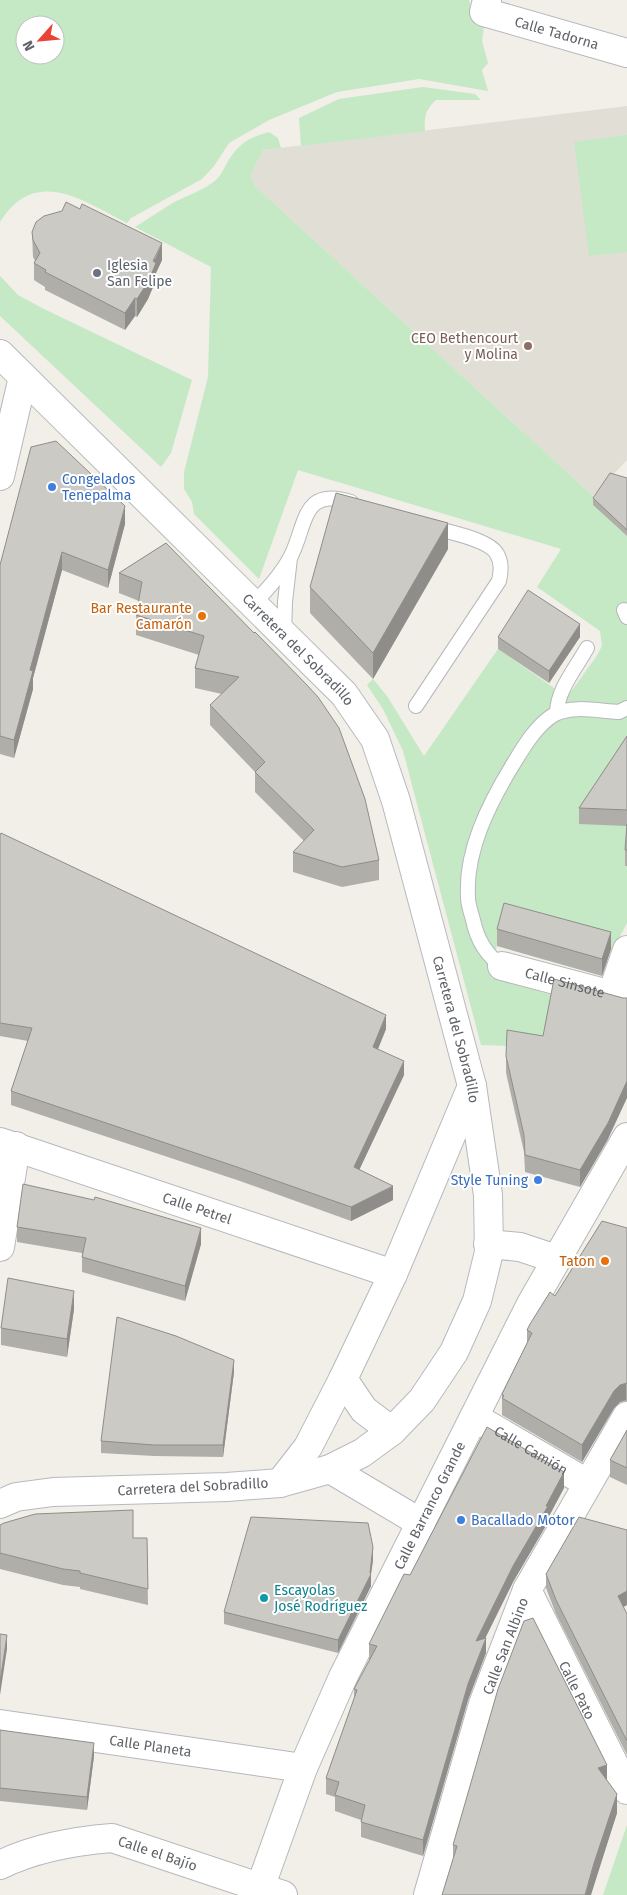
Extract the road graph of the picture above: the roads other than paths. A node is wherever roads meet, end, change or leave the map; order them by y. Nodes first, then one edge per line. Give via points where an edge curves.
1 (486, 6) edge
2 (625, 47) edge
3 (0, 354) edge
4 (23, 377) junction
5 (0, 476) edge
6 (363, 506) edge
7 (420, 523) edge
8 (290, 558) junction
9 (254, 603) junction
10 (284, 634) junction
11 (587, 648) dead end
12 (416, 706) dead end
13 (627, 708) edge
14 (557, 714) junction
15 (627, 950) edge
16 (502, 966) joint
17 (620, 996) edge
18 (472, 1086) junction
19 (627, 1137) edge
20 (8, 1144) edge
21 (488, 1244) junction
22 (0, 1247) edge
23 (556, 1259) junction
24 (393, 1274) junction
25 (344, 1379) junction
26 (627, 1416) edge
27 (474, 1417) junction
28 (392, 1431) junction
29 (330, 1469) junction
30 (280, 1483) junction
31 (587, 1483) junction
32 (0, 1504) edge
33 (421, 1523) junction
34 (527, 1590) junction
35 (0, 1724) edge
36 (303, 1768) junction
37 (627, 1790) edge
38 (0, 1865) edge
39 (272, 1891) edge
40 (428, 1895) edge

1 - 2 street, Calle Tadorna
3 - 4 street, Carretera del Sobradillo
4 - 5 street
4 - 9 street, Carretera del Sobradillo
6 - 8 lane via 333,498 320,499 306,516
7 - 12 lane via 486,544 496,553 502,567 499,581
8 - 9 lane via 271,586
8 - 10 lane
9 - 10 street, Carretera del Sobradillo
10 - 18 street, Carretera del Sobradillo via 344,694 375,739 396,801
11 - 14 lane via 560,694
13 - 14 lane via 619,712 566,710
14 - 16 lane via 535,732 504,779 482,825 469,868 468,898 476,932 489,957
15 - 17 street
16 - 17 street, Calle Sinsote
18 - 21 street, Carretera del Sobradillo via 488,1194
18 - 24 street
19 - 23 street, Calle Barranco Grande
20 - 22 street
20 - 24 street, Calle Petrel
21 - 23 street via 520,1247
21 - 28 street, Carretera del Sobradillo via 477,1301 454,1352 422,1400
23 - 27 street, Calle Barranco Grande
24 - 25 street
25 - 28 street via 364,1410
25 - 30 street via 308,1447
26 - 31 street, Calle San Albino
27 - 31 street, Calle Camión
27 - 33 street, Calle Barranco Grande
28 - 29 street, Carretera del Sobradillo via 362,1453
29 - 30 street, Carretera del Sobradillo
29 - 33 street
30 - 32 street, Carretera del Sobradillo via 53,1492 16,1497
31 - 34 street, Calle San Albino
33 - 36 street, Calle Barranco Grande via 343,1677
34 - 37 street, Calle Pato
34 - 40 street, Calle San Albino via 483,1704
35 - 36 street, Calle Planeta
36 - 39 street, Calle Barranco Grande
38 - 39 street, Calle el Bajío via 15,1857 84,1840 112,1838

